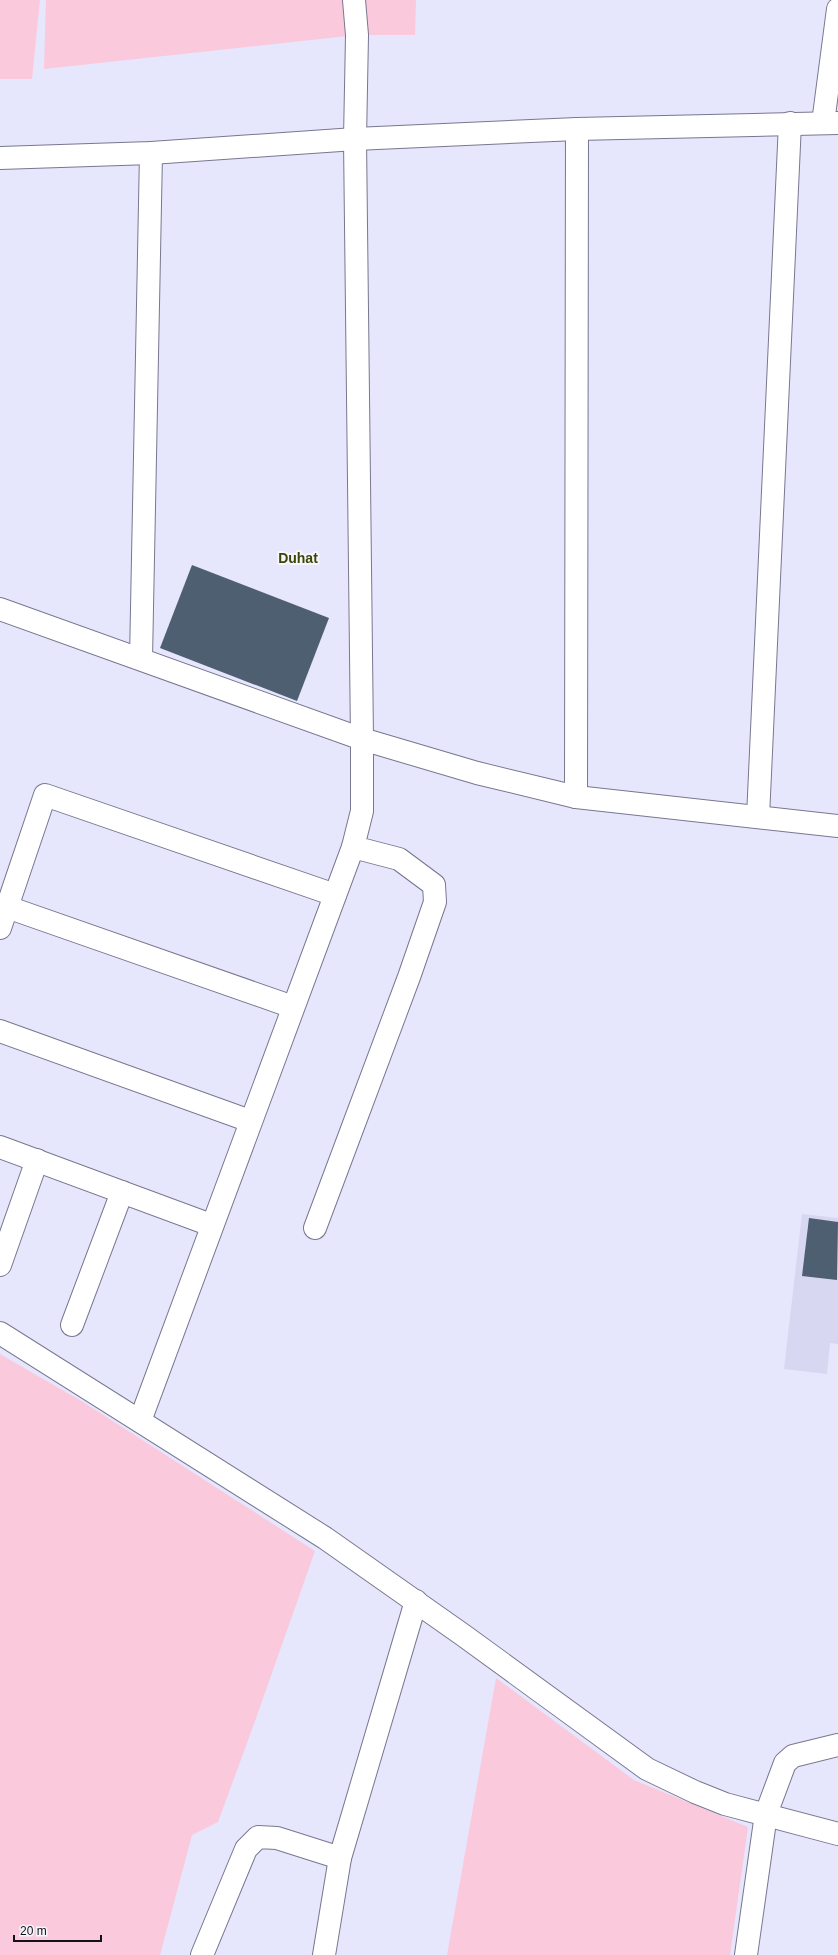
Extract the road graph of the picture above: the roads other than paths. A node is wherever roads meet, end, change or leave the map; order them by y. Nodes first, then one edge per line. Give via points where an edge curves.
1 (354, 0) edge
2 (838, 9) edge
3 (790, 123) junction
4 (830, 123) edge
5 (576, 129) junction
6 (355, 139) junction
7 (151, 153) junction
8 (0, 158) edge
9 (0, 609) edge
10 (141, 659) junction
11 (362, 739) junction
12 (576, 797) junction
13 (758, 817) junction
14 (838, 826) edge
15 (353, 847) junction
16 (335, 895) junction
17 (7, 907) junction
18 (0, 928) edge
19 (293, 1008) junction
20 (0, 1031) edge
21 (250, 1121) junction
22 (0, 1147) edge
23 (37, 1160) junction
24 (122, 1192) junction
25 (211, 1225) junction
26 (315, 1228) dead end
27 (0, 1265) edge
28 (72, 1325) dead end
29 (0, 1332) edge
30 (140, 1421) junction
31 (416, 1601) junction
32 (838, 1745) edge
33 (766, 1814) junction
34 (838, 1834) edge
35 (340, 1858) junction
36 (202, 1955) edge
37 (324, 1955) edge
38 (746, 1955) edge

1 - 6 street via 357,36
2 - 4 street
3 - 4 street
3 - 5 street
3 - 13 street
5 - 6 street
5 - 12 street
6 - 7 street
6 - 11 street
7 - 8 street
7 - 10 street
9 - 10 street
10 - 11 street
11 - 12 street via 477,773
11 - 15 street via 362,811
12 - 13 street
13 - 14 street
15 - 16 street
15 - 26 street via 399,859 434,885 435,902
16 - 17 street via 44,795
16 - 19 street
17 - 18 street
17 - 19 street
19 - 21 street
20 - 21 street
21 - 25 street
22 - 23 street
23 - 24 street
23 - 27 street
24 - 25 street
24 - 28 street
25 - 30 street
29 - 30 street
30 - 31 street via 325,1538
31 - 33 street via 647,1769 725,1804
31 - 35 street
32 - 33 street via 793,1756 785,1763
33 - 34 street
33 - 38 street
35 - 36 street via 277,1838 258,1837 246,1848
35 - 37 street

